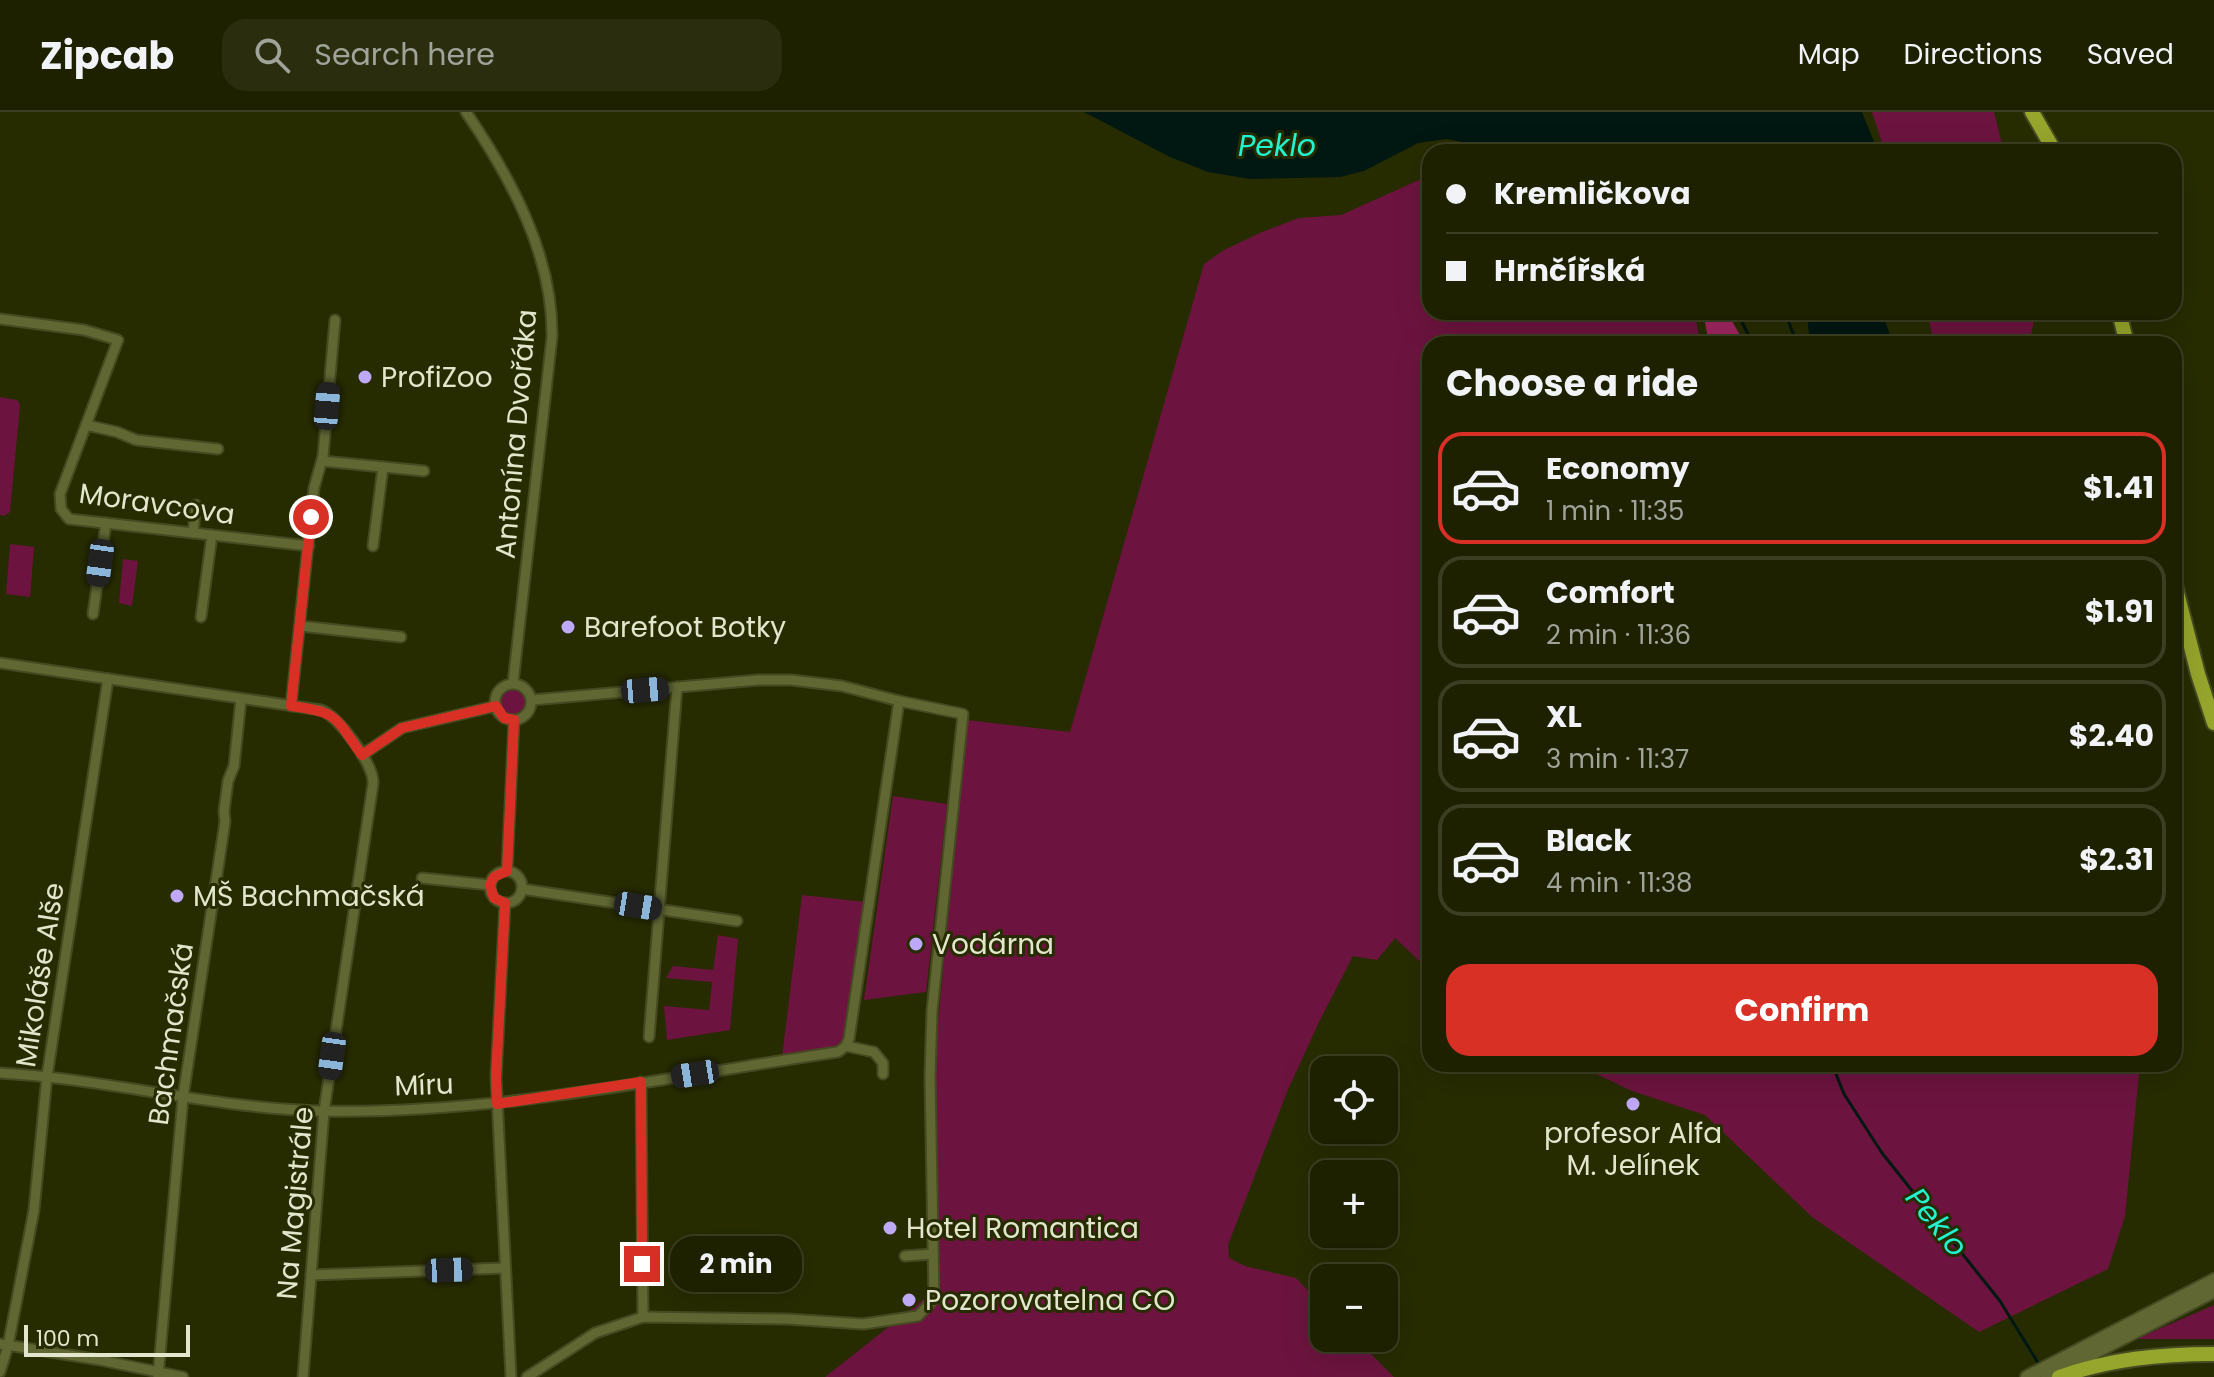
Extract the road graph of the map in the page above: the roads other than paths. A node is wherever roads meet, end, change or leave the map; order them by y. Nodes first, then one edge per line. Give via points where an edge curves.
1 (466, 112) edge
2 (2032, 112) edge
3 (2050, 144) edge
4 (0, 319) edge
5 (335, 320) dead end
6 (86, 425) junction
7 (218, 449) dead end
8 (322, 461) junction
9 (383, 467) junction
10 (424, 471) dead end
11 (196, 505) dead end
12 (106, 523) junction
13 (193, 533) junction
14 (212, 535) junction
15 (309, 546) junction
16 (373, 546) dead end
17 (2182, 612) edge
18 (93, 614) dead end
19 (201, 617) dead end
20 (300, 626) junction
21 (401, 637) dead end
22 (0, 663) edge
23 (2198, 674) junction
24 (108, 679) junction
25 (513, 683) junction
26 (677, 687) junction
27 (241, 699) junction
28 (532, 700) junction
29 (899, 701) junction
30 (291, 706) junction
31 (496, 706) junction
32 (2214, 709) edge
33 (514, 720) junction
34 (2214, 723) edge
35 (362, 755) junction
36 (507, 871) junction
37 (422, 878) dead end
38 (490, 885) junction
39 (522, 889) junction
40 (505, 903) junction
41 (659, 910) junction
42 (737, 921) dead end
43 (649, 1037) dead end
44 (846, 1046) junction
45 (0, 1073) edge
46 (883, 1074) dead end
47 (47, 1076) junction
48 (641, 1082) junction
49 (183, 1097) junction
50 (497, 1104) junction
51 (324, 1111) junction
52 (933, 1254) junction
53 (905, 1256) dead end
54 (505, 1268) junction
55 (311, 1275) junction
56 (2214, 1280) edge
57 (2214, 1291) edge
58 (643, 1317) junction
59 (4, 1345) edge
60 (2214, 1354) edge
61 (2067, 1368) edge
62 (0, 1372) edge
63 (159, 1374) edge
64 (183, 1377) edge
65 (303, 1377) edge
66 (511, 1377) edge
67 (527, 1377) edge
68 (2028, 1377) edge
69 (2047, 1377) edge

1 - 25 street, Antonína Dvořáka via 511,188 538,250 552,320
2 - 3 main road
4 - 6 street, Moravcova via 118,340
5 - 8 street
6 - 7 street via 136,440
6 - 12 street, Moravcova via 60,494 61,509 69,519
8 - 9 street
8 - 15 street
9 - 10 street
9 - 16 street
11 - 13 street
12 - 13 street, Moravcova
12 - 18 street
13 - 14 street, Moravcova
14 - 15 street, Moravcova
14 - 19 street
15 - 20 street
17 - 23 main road
20 - 21 street
20 - 30 street
22 - 24 street, Na Magistrále
23 - 32 main road
23 - 34 main road
24 - 27 street, Na Magistrále
24 - 47 street, Mikoláše Alše
25 - 28 street via 526,688
25 - 31 street via 499,690
26 - 28 street
26 - 29 street via 791,680
26 - 41 street
27 - 30 street, Na Magistrále
27 - 49 street, Bachmačská
28 - 33 street via 526,715
29 - 44 street
29 - 52 street via 963,714 932,1011
30 - 35 street, Na Magistrále via 331,714
31 - 33 street via 504,718
31 - 35 street via 402,728
33 - 36 street
35 - 51 street, Na Magistrále via 374,777
36 - 38 street
36 - 39 street via 519,877
37 - 38 street
38 - 40 street via 494,898
39 - 40 street via 515,901
39 - 41 street
40 - 50 street
41 - 42 street
41 - 43 street
44 - 46 street via 874,1052 883,1063
44 - 48 street, Míru via 838,1052
45 - 47 street, Míru
47 - 49 street, Míru
47 - 59 street, Mikoláše Alše via 34,1210
48 - 50 street, Míru
48 - 58 street
49 - 51 street, Míru
49 - 63 street, Bachmačská
50 - 51 street, Míru
50 - 54 street
51 - 55 street, Na Magistrále
52 - 53 street
52 - 58 street via 934,1299 918,1316 863,1324
54 - 55 street
54 - 66 street
55 - 65 street, Na Magistrále
56 - 61 street
57 - 61 street
58 - 67 street via 595,1333
59 - 62 street, Mikoláše Alše
59 - 63 street
60 - 61 main road via 2143,1356
61 - 68 street
61 - 69 street
63 - 64 street

